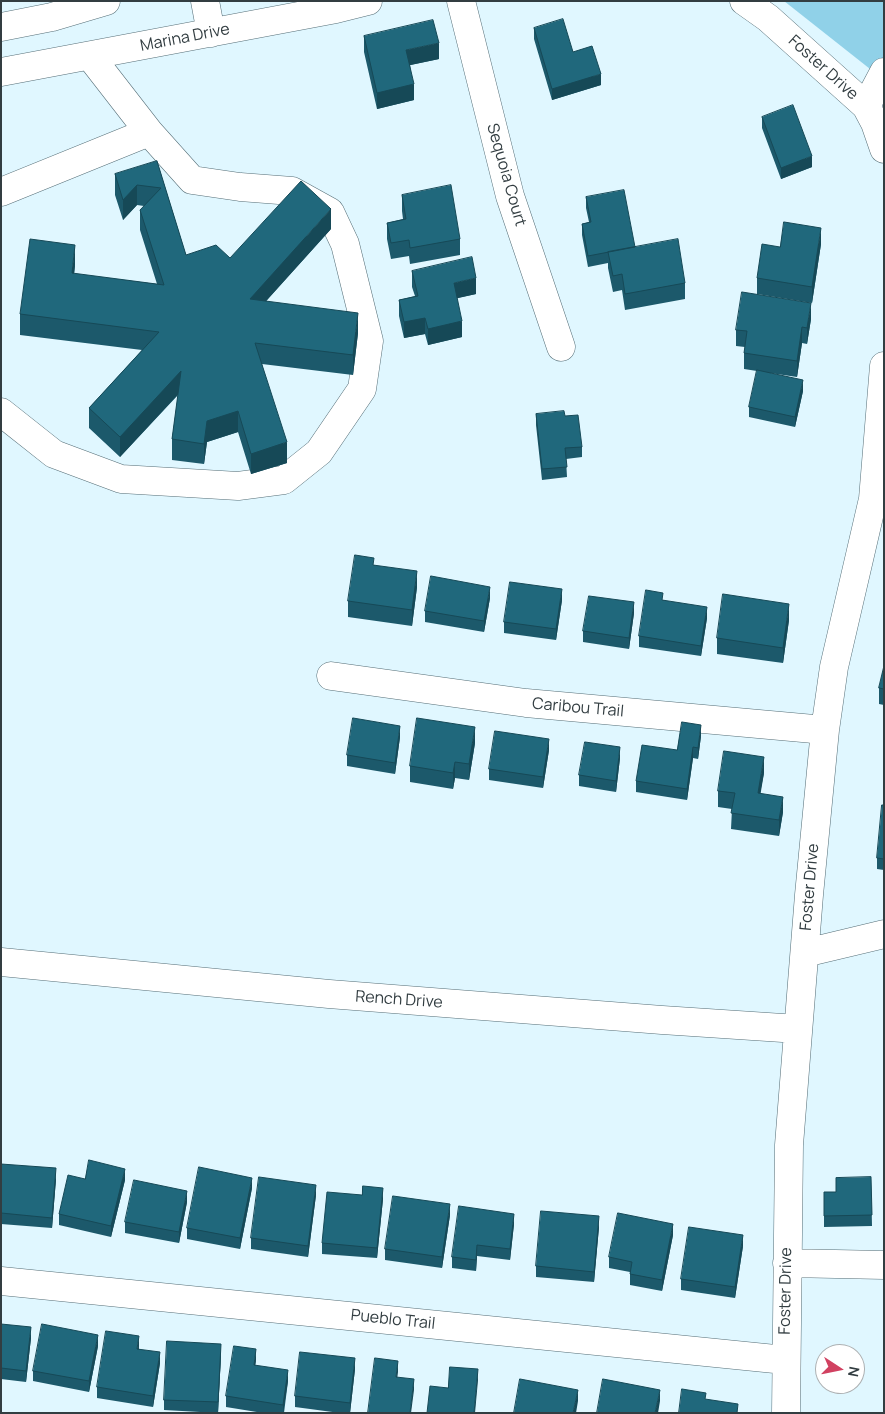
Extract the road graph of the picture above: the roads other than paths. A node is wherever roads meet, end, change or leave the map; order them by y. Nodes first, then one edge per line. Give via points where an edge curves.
1 (106, 1) edge
2 (205, 1) edge
3 (368, 1) edge
4 (461, 1) edge
5 (744, 1) edge
6 (297, 9) edge
7 (1, 27) edge
8 (211, 33) junction
9 (90, 56) junction
10 (1, 72) edge
11 (884, 72) edge
12 (866, 106) junction
13 (149, 132) junction
14 (884, 149) edge
15 (1, 192) edge
16 (561, 347) dead end
17 (884, 366) edge
18 (1, 412) edge
19 (331, 676) dead end
20 (825, 730) junction
21 (884, 934) edge
22 (805, 952) junction
23 (1, 962) edge
24 (798, 1029) junction
25 (787, 1263) junction
26 (884, 1265) edge
27 (1, 1281) edge
28 (785, 1360) junction
29 (786, 1413) edge

1 - 7 street via 52,17
2 - 8 street
3 - 6 street, Marina Drive
4 - 16 street, Sequoia Court via 510,196
5 - 12 street, Foster Drive via 768,18
6 - 8 street, Marina Drive
8 - 9 street, Marina Drive
9 - 10 street, Marina Drive
9 - 13 street
11 - 12 street
12 - 14 street, Foster Drive
13 - 15 street
13 - 18 street via 192,180 292,191 330,212 344,244 369,341 362,389 319,452 284,480 238,486 121,479 54,454
17 - 20 street, Foster Drive via 873,499 834,668
19 - 20 street, Caribou Trail via 526,703
20 - 22 street, Foster Drive
21 - 22 street
22 - 24 street, Foster Drive
23 - 24 street, Rench Drive via 338,995
24 - 25 street, Foster Drive via 789,1145
25 - 26 street
25 - 28 street, Foster Drive
27 - 28 street, Pueblo Trail
28 - 29 street, Foster Drive

